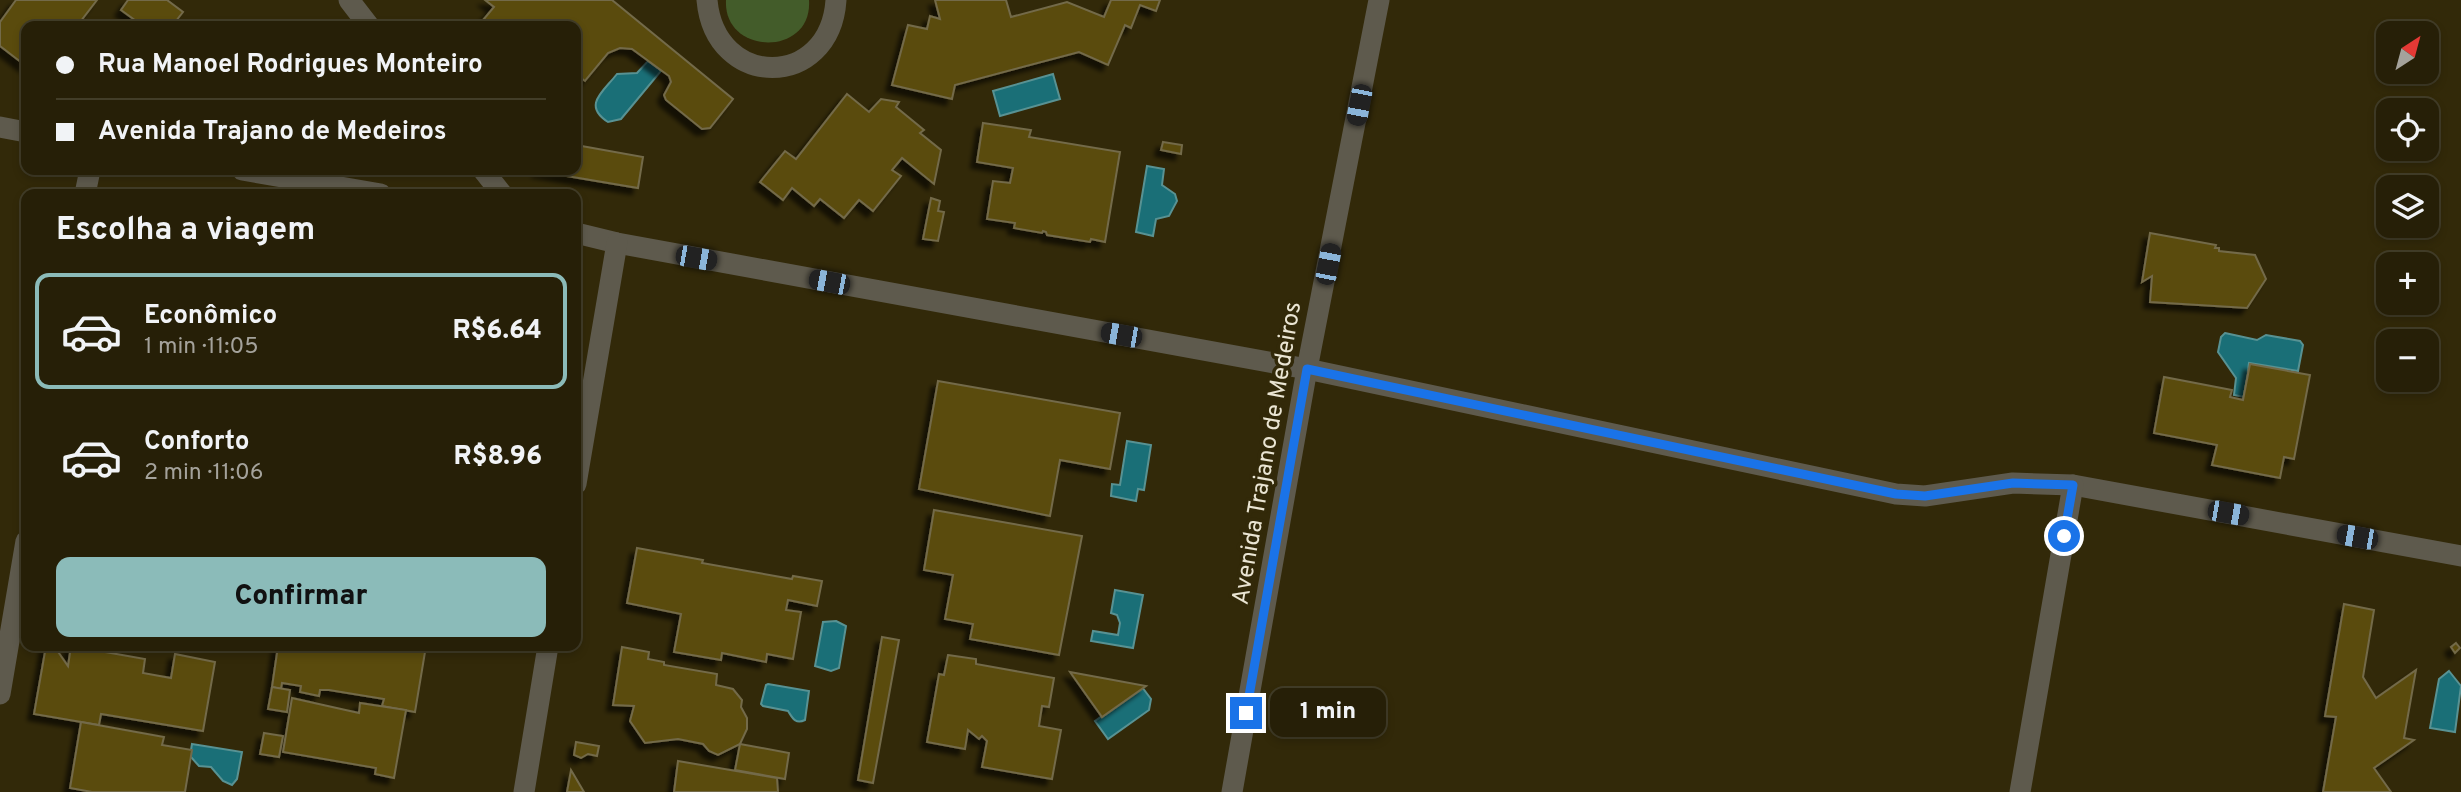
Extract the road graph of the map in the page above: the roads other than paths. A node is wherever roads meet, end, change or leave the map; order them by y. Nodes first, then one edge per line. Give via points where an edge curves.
1 (349, 0) edge
2 (707, 0) edge
3 (836, 0) edge
4 (1379, 0) edge
5 (365, 21) edge
6 (0, 127) edge
7 (21, 131) edge
8 (271, 175) edge
9 (487, 175) edge
10 (352, 189) edge
11 (498, 189) edge
12 (581, 234) edge
13 (617, 243) junction
14 (1307, 369) junction
15 (581, 455) edge
16 (2073, 485) junction
17 (2461, 556) edge
18 (21, 570) edge
19 (547, 651) edge
20 (0, 694) edge
21 (524, 792) edge
22 (1232, 792) edge
23 (2020, 792) edge

1 - 5 street
2 - 3 street via 718,39 732,54 773,68 794,64 820,46 835,18
4 - 14 street, Avenida Trajano de Medeiros
6 - 7 street
8 - 10 street
9 - 11 street
12 - 13 street
13 - 14 street
13 - 15 street
14 - 16 street via 1896,494 1925,496 2013,483
14 - 22 street, Avenida Trajano de Medeiros
16 - 17 street
16 - 23 street
18 - 20 street
19 - 21 street

